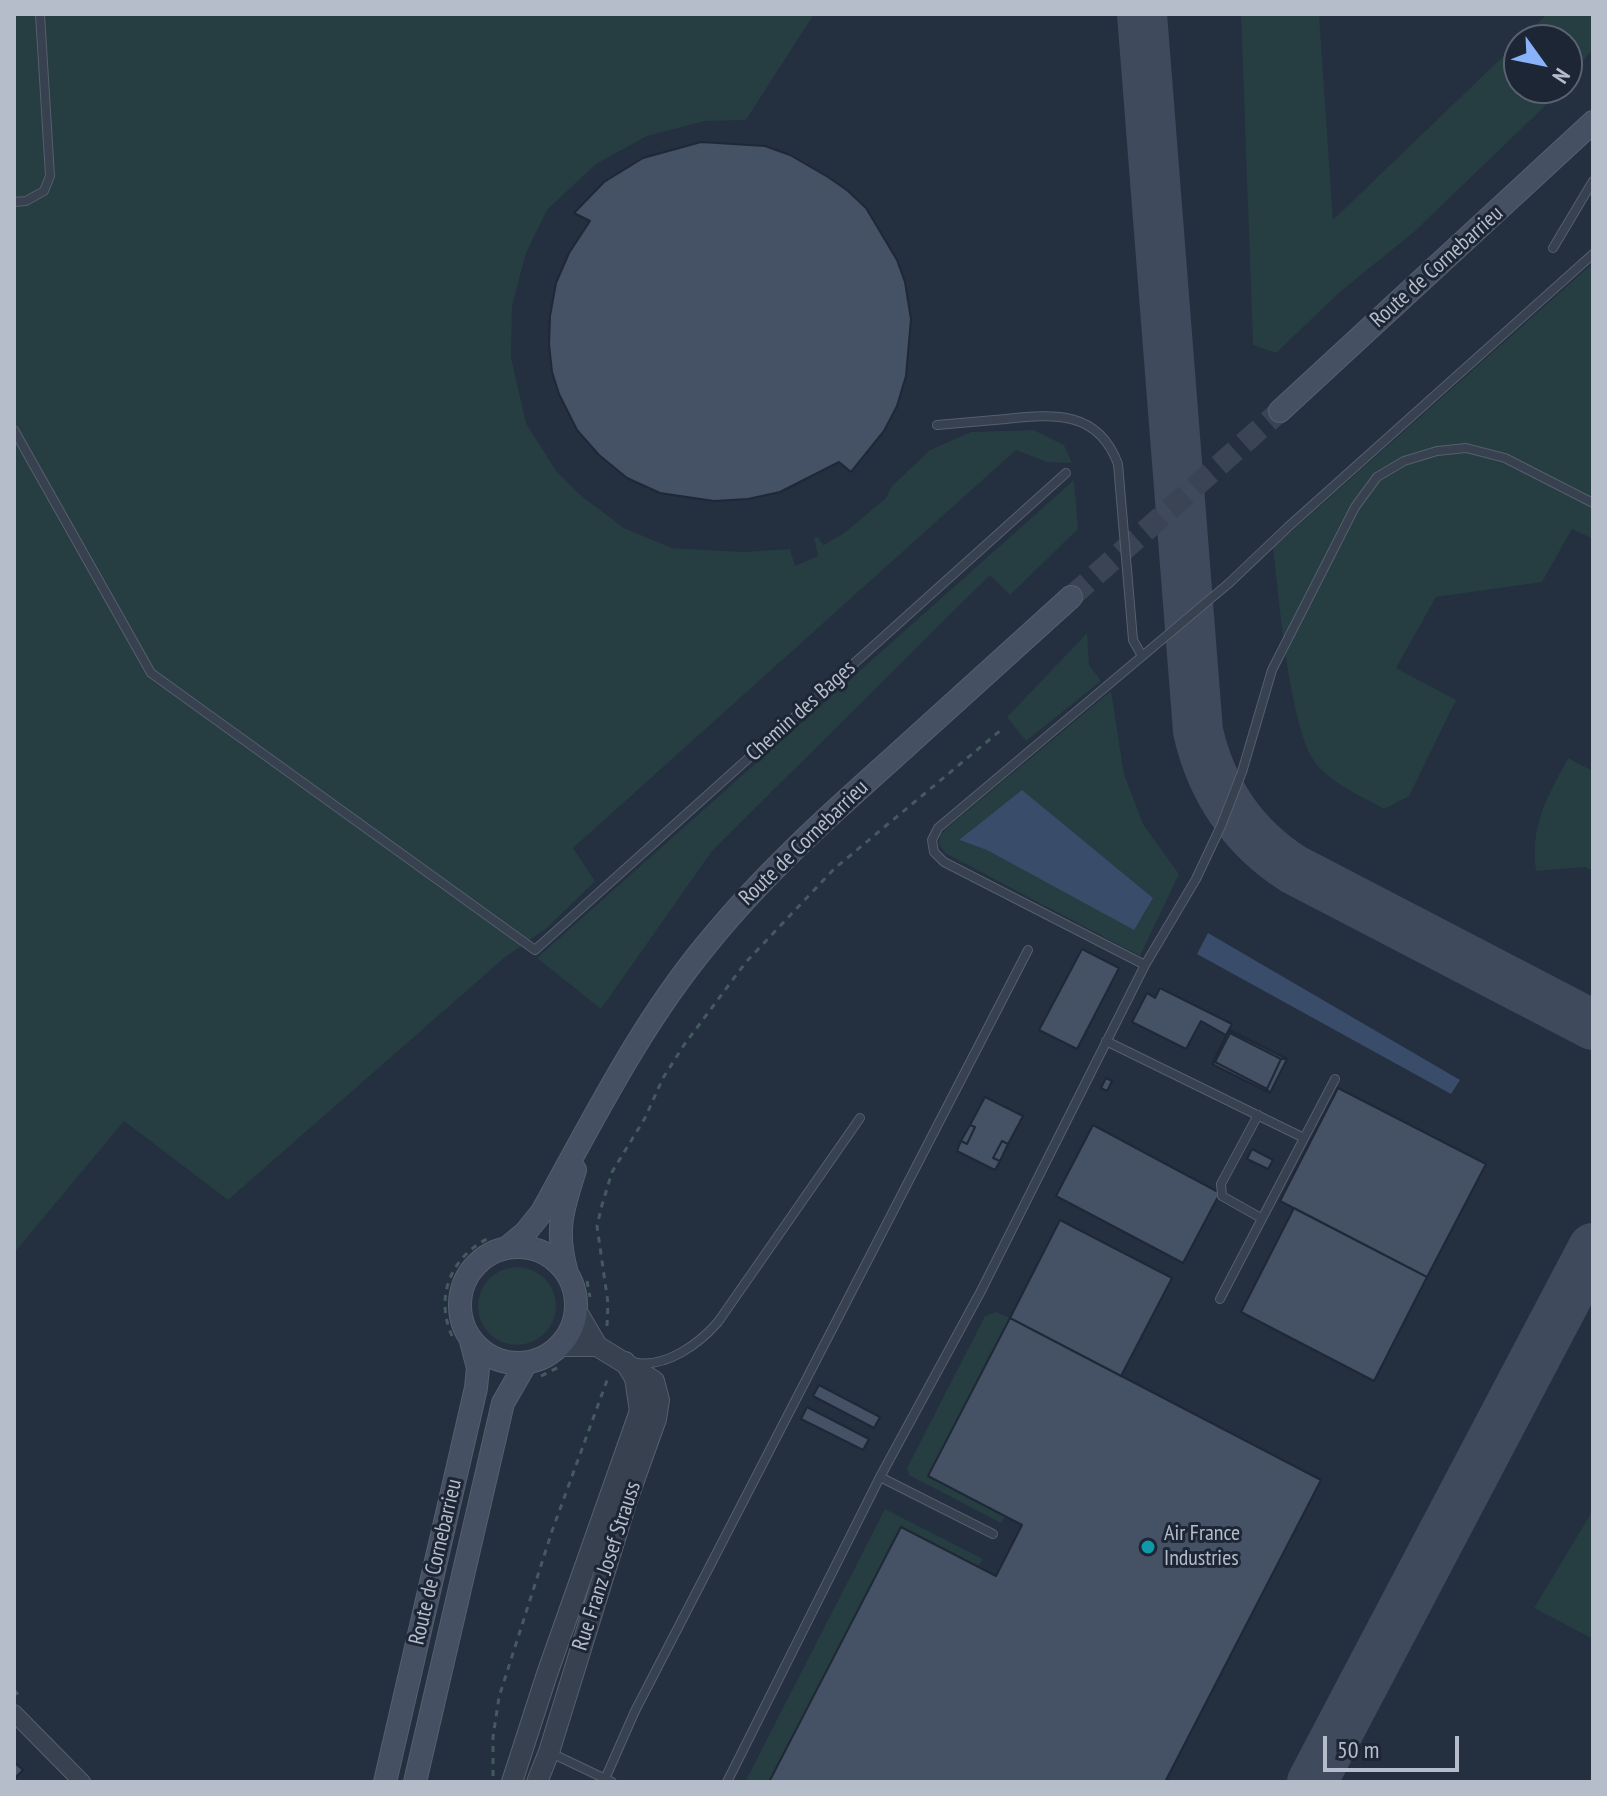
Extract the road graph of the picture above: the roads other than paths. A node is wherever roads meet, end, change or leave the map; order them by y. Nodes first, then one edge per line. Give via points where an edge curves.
1 (40, 14) edge
2 (1593, 122) edge
3 (1593, 181) edge
4 (14, 202) edge
5 (1553, 248) dead end
6 (1593, 254) edge
7 (1280, 411) tunnel mouth
8 (937, 425) dead end
9 (14, 430) edge
10 (1066, 473) dead end
11 (1593, 503) edge
12 (1071, 597) tunnel mouth
13 (1142, 656) junction
14 (1028, 950) dead end
15 (1145, 965) junction
16 (1106, 1041) junction
17 (1335, 1079) dead end
18 (1258, 1115) junction
19 (860, 1118) dead end
20 (587, 1131) junction
21 (1304, 1138) junction
22 (1261, 1218) junction
23 (508, 1247) junction
24 (576, 1274) junction
25 (1220, 1299) dead end
26 (583, 1306) junction
27 (601, 1339) junction
28 (471, 1341) junction
29 (559, 1346) junction
30 (526, 1363) junction
31 (617, 1367) junction
32 (880, 1477) junction
33 (993, 1534) dead end
34 (14, 1713) edge
35 (549, 1752) junction
36 (515, 1780) edge
37 (609, 1780) edge
38 (82, 1782) edge
39 (385, 1782) edge
40 (415, 1782) edge
41 (537, 1782) edge
42 (727, 1782) edge

1 - 4 lane via 50,176 44,191
2 - 7 main road, Route de Cornebarrieu
3 - 5 lane
6 - 13 lane
8 - 13 lane via 1051,415 1096,430 1111,446 1118,464 1133,640
9 - 10 lane, Chemin des Bages via 151,673 535,950
11 - 15 lane via 1505,458 1466,448 1404,461 1377,477 1355,507 1272,670 1221,826
12 - 20 main road, Route de Cornebarrieu via 791,850 743,901 661,1007
13 - 15 lane via 938,828 932,840 944,862
14 - 37 lane via 635,1711
15 - 16 lane
16 - 18 lane
16 - 32 lane via 981,1291
17 - 21 lane
18 - 21 lane
18 - 22 lane via 1220,1191
19 - 31 lane via 703,1339 650,1365
20 - 23 main road, Route de Cornebarrieu via 542,1212
20 - 24 main road, Route de Cornebarrieu via 561,1219 559,1246
21 - 22 lane
22 - 25 lane
23 - 24 main road via 541,1251
23 - 28 main road via 481,1260 463,1284 459,1303
24 - 26 main road via 574,1291
26 - 27 street, Rue Franz Josef Strauss
26 - 29 main road
27 - 29 street, Rue Franz Josef Strauss
27 - 31 street, Rue Franz Josef Strauss
28 - 30 main road via 495,1359
28 - 39 main road, Route de Cornebarrieu via 478,1368 476,1388
29 - 30 main road
30 - 40 main road, Route de Cornebarrieu via 503,1403
31 - 35 street, Rue Franz Josef Strauss via 654,1381 656,1419
31 - 36 street, Rue Franz Josef Strauss via 635,1378 640,1411
32 - 33 lane
32 - 42 lane
34 - 38 street
35 - 37 lane
35 - 41 street, Rue Franz Josef Strauss

